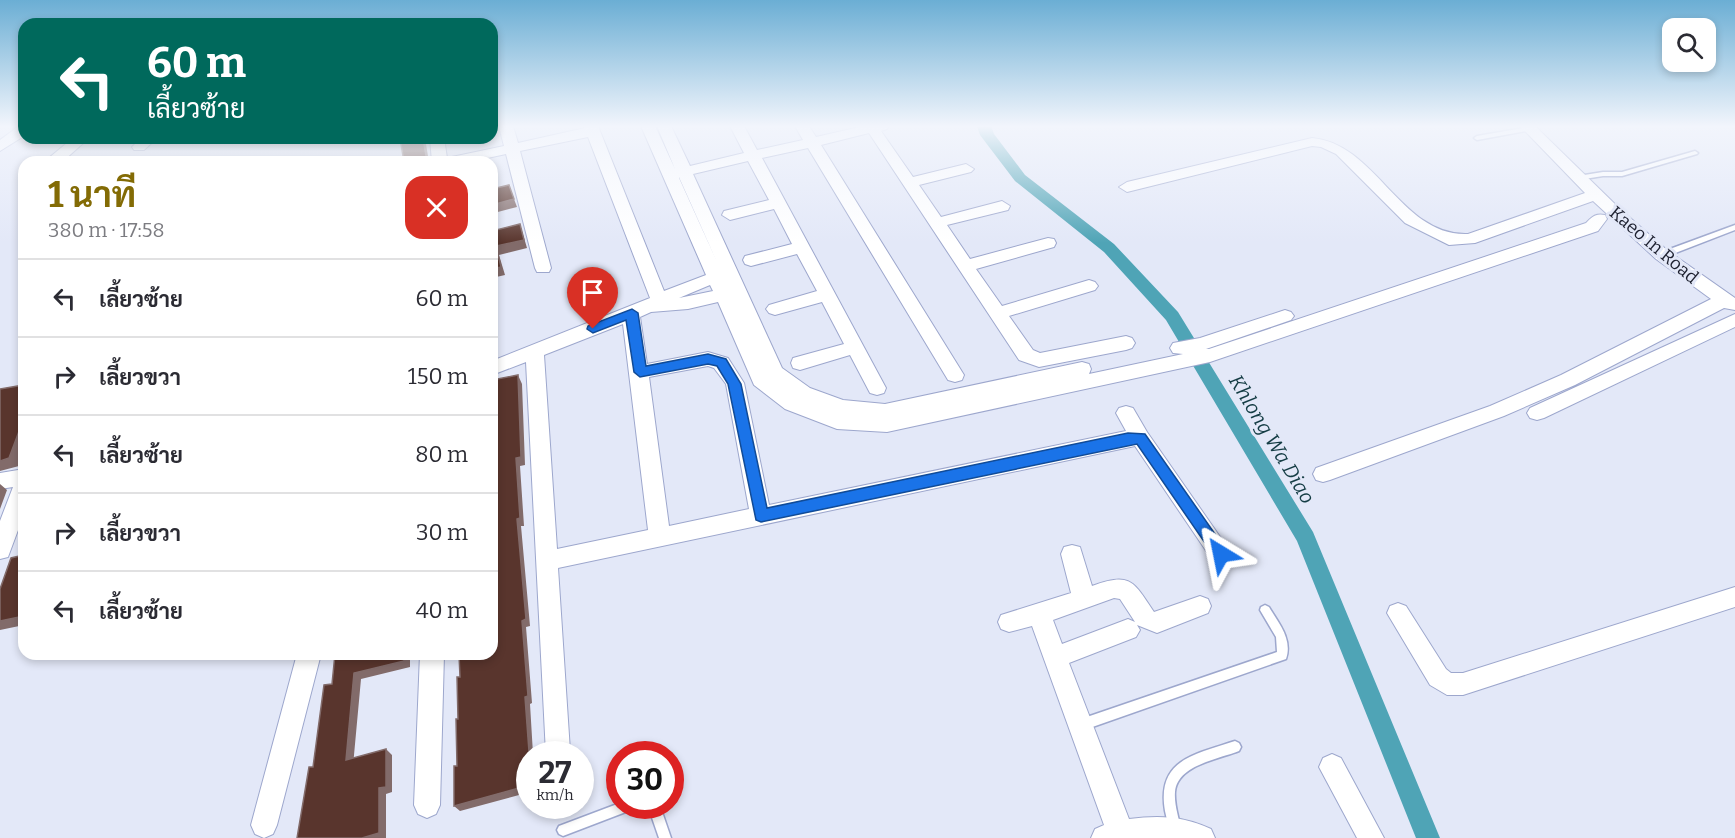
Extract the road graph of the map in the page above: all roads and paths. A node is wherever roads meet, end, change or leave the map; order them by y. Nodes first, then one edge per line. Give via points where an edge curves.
1 (515, 165) edge
2 (604, 165) edge
3 (671, 165) edge
4 (674, 165) edge
5 (712, 165) edge
6 (758, 165) edge
7 (826, 165) edge
8 (898, 165) edge
9 (1216, 165) edge
10 (1356, 165) edge
11 (1565, 165) edge
12 (1653, 165) edge
13 (966, 169) dead end
14 (676, 173) junction
15 (1578, 178) junction
16 (909, 183) junction
17 (1126, 187) dead end
18 (1595, 195) junction
19 (779, 203) junction
20 (1002, 206) dead end
21 (730, 215) dead end
22 (1607, 216) junction
23 (936, 223) junction
24 (1735, 227) edge
25 (1048, 243) dead end
26 (802, 247) junction
27 (1662, 255) junction
28 (751, 260) dead end
29 (966, 266) junction
30 (543, 268) dead end
31 (722, 286) junction
32 (1089, 286) dead end
33 (828, 294) junction
34 (1729, 304) edge
35 (650, 306) junction
36 (774, 309) dead end
37 (998, 313) junction
38 (1735, 320) edge
39 (1126, 343) dead end
40 (856, 347) junction
41 (535, 352) junction
42 (800, 363) dead end
43 (498, 366) edge
44 (640, 372) junction
45 (955, 375) dead end
46 (877, 388) dead end
47 (1125, 413) dead end
48 (1537, 413) dead end
49 (1140, 438) junction
50 (1323, 474) dead end
51 (18, 478) edge
52 (0, 482) edge
53 (18, 501) edge
54 (761, 516) junction
55 (660, 537) junction
56 (0, 550) edge
57 (1072, 554) dead end
58 (1221, 554) dead end
59 (546, 561) junction
60 (1735, 597) edge
61 (1084, 599) junction
62 (1200, 606) dead end
63 (1265, 610) dead end
64 (1398, 613) dead end
65 (1039, 614) junction
66 (1009, 622) dead end
67 (1128, 630) dead end
68 (1057, 657) junction
69 (307, 660) edge
70 (432, 660) edge
71 (1081, 724) junction
72 (556, 741) edge
73 (1235, 747) dead end
74 (1332, 767) dead end
75 (428, 805) dead end
76 (606, 814) edge
77 (658, 819) edge
78 (264, 825) dead end
79 (562, 830) dead end
80 (1175, 830) junction
81 (1112, 836) edge
82 (665, 838) edge
83 (1202, 838) edge
84 (1371, 838) edge

1 - 30 street
2 - 35 street
3 - 14 street
4 - 14 street
5 - 14 street
6 - 19 street
7 - 45 street
8 - 16 street
9 - 17 street
10 - 18 street via 1411,219 1449,240 1469,239
11 - 15 street, Kaeo In Road
12 - 15 lane via 1622,174
13 - 16 street
14 - 31 street
15 - 18 street, Kaeo In Road
16 - 23 street
18 - 22 street, Kaeo In Road
19 - 21 street
19 - 26 street
20 - 23 street
22 - 27 street, Kaeo In Road
22 - 31 street via 1592,227 1408,281 1203,350 1012,391 887,424 837,421 792,404 760,380
23 - 29 street
24 - 27 lane
25 - 29 street
26 - 28 street
26 - 33 street
27 - 34 street, Kaeo In Road
29 - 37 street
31 - 35 street
32 - 37 street
33 - 36 street
33 - 40 street
34 - 50 street via 1497,411
35 - 41 street
35 - 44 street
37 - 39 street via 1032,359
38 - 48 street
40 - 42 street
40 - 46 street
41 - 43 street
41 - 59 street
44 - 54 street via 708,359 718,360 729,372 740,404
44 - 55 street
47 - 49 street
49 - 54 street
49 - 58 street
51 - 52 street
53 - 56 street
54 - 55 street
55 - 59 street
57 - 61 street
59 - 72 street
60 - 64 street via 1463,684 1447,684 1438,677
61 - 62 street via 1120,588 1127,591 1147,620 1157,622
61 - 65 street
63 - 71 lane via 1282,638 1282,655
65 - 66 street
65 - 68 street
67 - 68 street
68 - 71 street
69 - 78 street
70 - 75 street
71 - 81 street
73 - 80 lane via 1188,764 1174,775 1169,791
74 - 84 street
76 - 79 lane
77 - 82 lane
80 - 81 street
80 - 83 street

